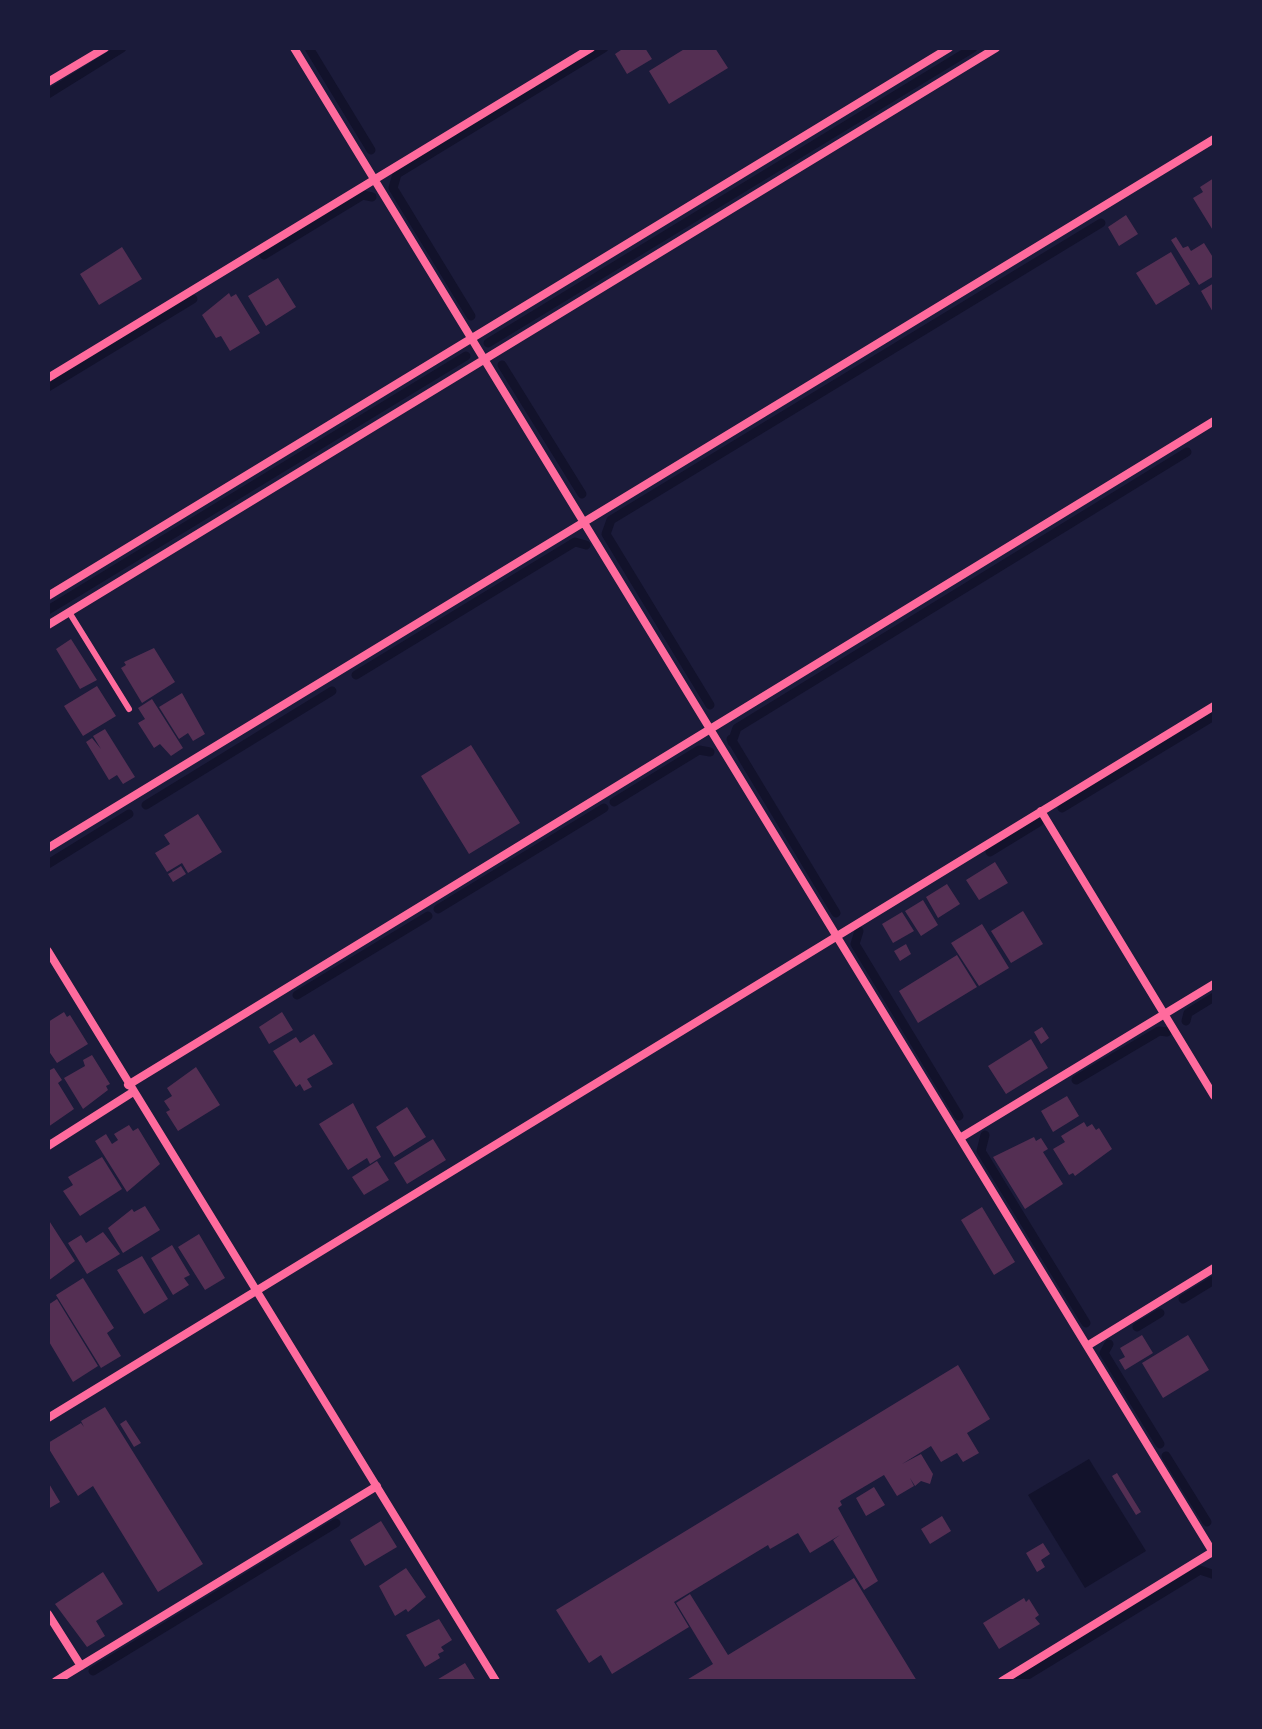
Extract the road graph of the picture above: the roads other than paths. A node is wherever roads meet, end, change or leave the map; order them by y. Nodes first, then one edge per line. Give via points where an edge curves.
1 (105, 48) edge
2 (294, 48) edge
3 (591, 48) edge
4 (949, 48) edge
5 (996, 48) edge
6 (48, 82) edge
7 (1214, 139) edge
8 (375, 179) junction
9 (472, 338) junction
10 (484, 359) junction
11 (48, 378) edge
12 (1214, 421) edge
13 (584, 522) junction
14 (48, 596) edge
15 (69, 612) junction
16 (48, 625) edge
17 (1214, 706) edge
18 (129, 709) dead end
19 (710, 729) junction
20 (1041, 811) junction
21 (48, 848) edge
22 (836, 936) junction
23 (48, 951) edge
24 (1214, 984) edge
25 (1164, 1014) junction
26 (131, 1088) junction
27 (1214, 1096) edge
28 (960, 1138) junction
29 (48, 1146) edge
30 (1214, 1268) edge
31 (256, 1289) junction
32 (1087, 1346) junction
33 (48, 1418) edge
34 (377, 1486) junction
35 (1214, 1553) edge
36 (48, 1614) edge
37 (81, 1666) junction
38 (56, 1681) edge
39 (496, 1681) edge
40 (1002, 1681) edge

1 - 6 street
2 - 8 street
3 - 8 street
4 - 9 street
5 - 10 street
7 - 13 street
8 - 9 street
8 - 11 street
9 - 10 street
9 - 14 street
10 - 13 street
10 - 15 street
12 - 19 street
13 - 19 street
13 - 21 street
15 - 16 street
15 - 18 lane
17 - 20 street
19 - 22 street
19 - 26 street
20 - 22 street
20 - 25 street
22 - 28 street
22 - 31 street
23 - 26 street
24 - 25 street
25 - 27 street
25 - 28 street
26 - 29 street
26 - 31 street
28 - 32 street
30 - 32 street
31 - 33 street
31 - 34 street
32 - 35 street
34 - 37 street
34 - 39 street
35 - 40 street
36 - 37 street
37 - 38 street

